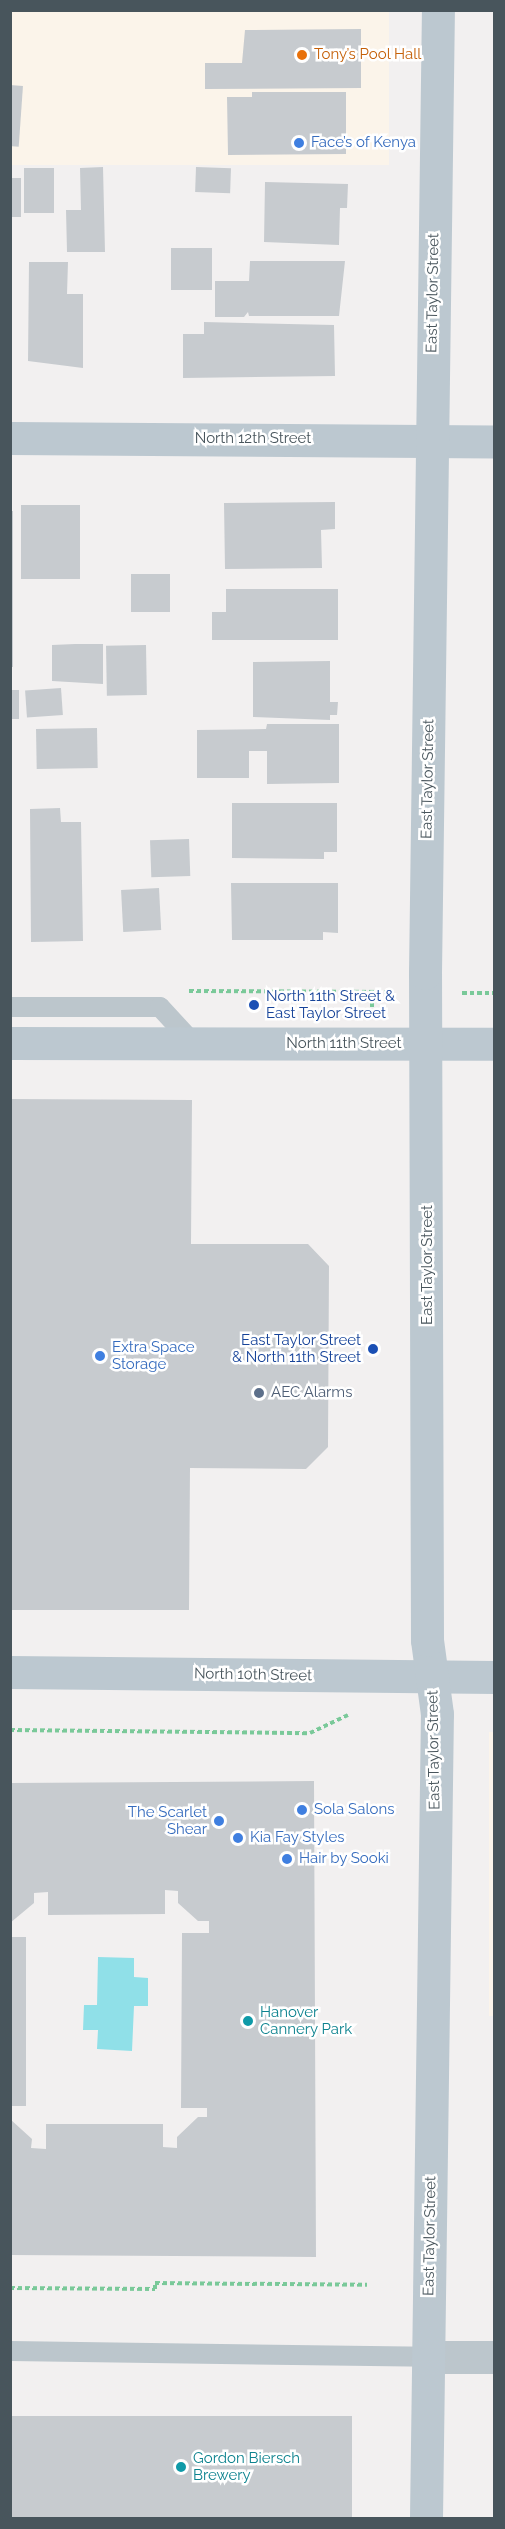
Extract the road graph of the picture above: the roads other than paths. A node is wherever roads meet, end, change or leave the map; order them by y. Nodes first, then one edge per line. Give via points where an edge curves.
1 (438, 10) edge
2 (10, 438) edge
3 (434, 439) junction
4 (495, 441) edge
5 (10, 1007) edge
6 (10, 1043) edge
7 (194, 1044) junction
8 (426, 1044) junction
9 (495, 1044) edge
10 (10, 1672) edge
11 (433, 1676) junction
12 (495, 1677) edge
13 (10, 2351) edge
14 (428, 2357) junction
15 (495, 2357) edge
16 (426, 2518) edge

1 - 3 main road, East Taylor Street
2 - 3 main road, North 12th Street
3 - 4 main road, North 12th Street
3 - 8 main road, East Taylor Street
5 - 7 lane via 160,1007
6 - 7 main road, North 11th Street
7 - 8 main road, North 11th Street
8 - 9 main road, North 11th Street
8 - 11 main road, East Taylor Street via 427,1640
10 - 11 main road, North 10th Street
11 - 12 main road, North 10th Street
11 - 14 main road, East Taylor Street via 437,1714
13 - 14 lane
14 - 15 street
14 - 16 main road, East Taylor Street

